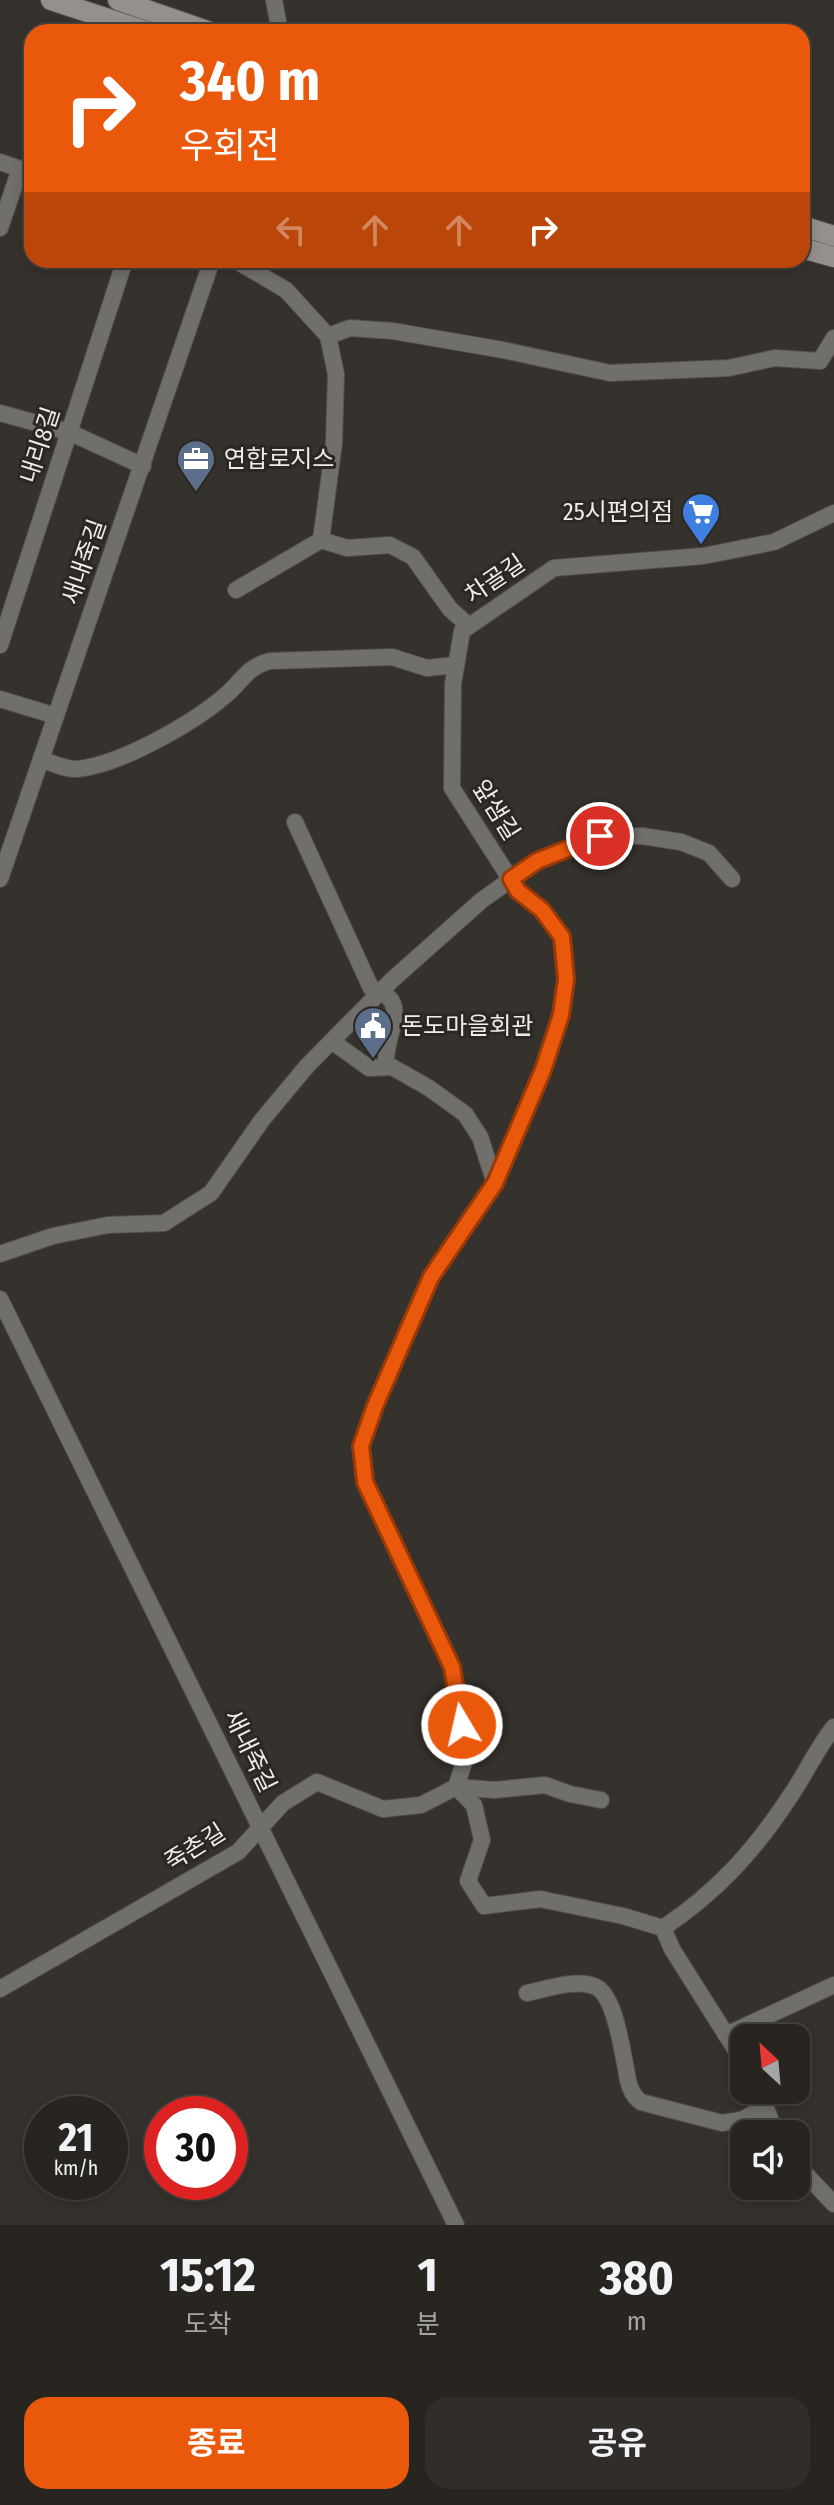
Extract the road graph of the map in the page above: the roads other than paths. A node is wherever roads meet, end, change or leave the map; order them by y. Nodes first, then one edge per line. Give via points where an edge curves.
1 (51, 0) edge
2 (118, 0) edge
3 (274, 0) edge
4 (124, 24) edge
5 (187, 24) edge
6 (278, 24) edge
7 (0, 162) edge
8 (24, 170) edge
9 (24, 175) edge
10 (0, 228) edge
11 (810, 228) edge
12 (834, 236) edge
13 (810, 250) edge
14 (834, 257) edge
15 (122, 268) edge
16 (209, 268) edge
17 (249, 268) edge
18 (328, 336) junction
19 (834, 338) edge
20 (0, 413) edge
21 (69, 432) junction
22 (143, 466) junction
23 (834, 513) edge
24 (321, 540) junction
25 (236, 590) dead end
26 (465, 628) junction
27 (0, 645) edge
28 (456, 665) junction
29 (0, 699) edge
30 (56, 716) junction
31 (41, 759) junction
32 (295, 822) dead end
33 (0, 879) edge
34 (511, 879) junction
35 (732, 879) dead end
36 (382, 991) junction
37 (333, 1042) junction
38 (387, 1067) junction
39 (495, 1183) junction
40 (0, 1254) edge
41 (0, 1299) edge
42 (834, 1727) edge
43 (456, 1787) junction
44 (601, 1800) dead end
45 (262, 1829) junction
46 (663, 1928) junction
47 (834, 1985) edge
48 (0, 1989) edge
49 (527, 1993) dead end
50 (726, 2035) junction
51 (730, 2041) edge
52 (765, 2104) edge
53 (766, 2107) junction
54 (771, 2120) edge
55 (810, 2179) edge
56 (834, 2204) edge
57 (456, 2225) edge

1 - 4 street
2 - 5 street
3 - 6 street
7 - 8 street
9 - 10 street
11 - 12 street
13 - 14 street
15 - 21 street, 내리8길
16 - 22 street, 새내죽길
17 - 18 street via 286,290
18 - 19 street via 350,328 393,331 610,373 729,368 775,358 820,361
18 - 24 street via 336,374 334,443
20 - 21 street
21 - 22 street
21 - 27 street, 내리8길
22 - 30 street, 새내죽길
23 - 26 street, 차골길 via 774,542 703,556 554,568
24 - 25 street
24 - 26 street via 347,548 390,545 413,557
26 - 28 street, 앞샘길
28 - 31 street via 427,668 392,657 270,661 254,666 188,722 129,755 75,770
28 - 34 street, 앞샘길 via 452,788
29 - 30 street
30 - 31 street, 새내죽길
31 - 33 street, 새내죽길
32 - 36 street via 371,988
34 - 35 street via 537,861 600,836 681,842 709,853
34 - 36 street
34 - 39 street, 앞샘길 via 562,937 566,979 543,1070
36 - 37 street
36 - 38 street via 396,1018
37 - 38 street via 369,1068
37 - 40 street via 262,1120 211,1193 164,1223 108,1225
38 - 39 street via 465,1114 480,1137
39 - 43 street, 앞샘길 via 431,1277 361,1446 365,1482 452,1667 467,1754
41 - 45 street, 새내죽길
42 - 46 street via 751,1851 701,1902
43 - 44 street via 545,1785
43 - 45 street, 죽촌길 via 421,1805 383,1809 317,1782 283,1803
43 - 46 street via 474,1805 482,1840 468,1881 484,1906 540,1899
45 - 48 street, 죽촌길 via 238,1852
45 - 57 street, 새내죽길
46 - 50 street
47 - 50 street
49 - 53 street via 597,1988 618,2029 629,2086 641,2102 722,2123
50 - 51 street
52 - 53 street
53 - 54 street
55 - 56 street

